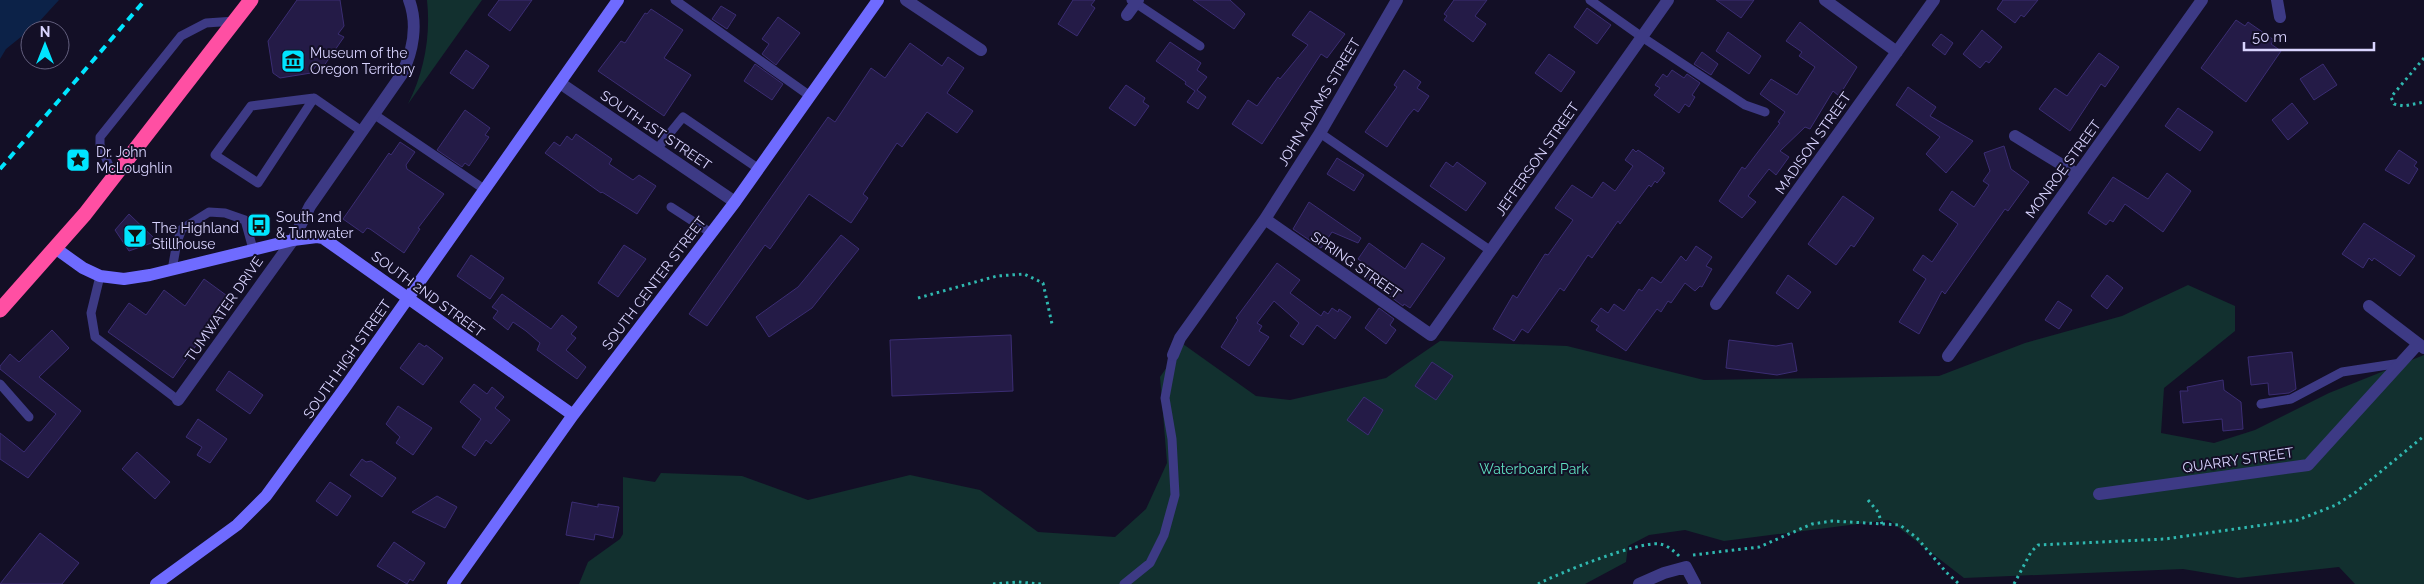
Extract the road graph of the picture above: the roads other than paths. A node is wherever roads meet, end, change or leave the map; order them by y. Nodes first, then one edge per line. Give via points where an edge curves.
1 (252, 0) edge
2 (409, 0) edge
3 (618, 0) edge
4 (675, 0) edge
5 (878, 0) edge
6 (906, 0) edge
7 (1397, 0) edge
8 (1590, 0) edge
9 (1668, 0) edge
10 (1825, 0) edge
11 (1934, 0) edge
12 (2202, 0) edge
13 (2277, 0) edge
14 (1135, 1) edge
15 (1127, 15) dead end
16 (2280, 17) dead end
17 (235, 21) junction
18 (1642, 37) junction
19 (1200, 46) dead end
20 (981, 50) dead end
21 (1897, 52) junction
22 (560, 83) junction
23 (810, 96) junction
24 (314, 98) junction
25 (1765, 112) dead end
26 (375, 115) junction
27 (363, 132) junction
28 (1320, 134) junction
29 (2015, 136) dead end
30 (657, 149) junction
31 (759, 169) junction
32 (2077, 174) junction
33 (114, 177) junction
34 (484, 189) junction
35 (734, 202) junction
36 (671, 207) dead end
37 (1265, 219) junction
38 (711, 233) junction
39 (293, 240) junction
40 (55, 248) junction
41 (253, 250) junction
42 (1491, 251) junction
43 (172, 270) junction
44 (100, 276) junction
45 (408, 298) junction
46 (1716, 304) dead end
47 (2368, 306) dead end
48 (0, 310) edge
49 (1431, 335) joint
50 (2421, 346) edge
51 (1173, 354) joint
52 (1948, 356) dead end
53 (2401, 363) junction
54 (0, 384) edge
55 (178, 400) joint
56 (2260, 404) dead end
57 (573, 415) junction
58 (29, 417) dead end
59 (2098, 494) dead end
60 (156, 584) edge
61 (453, 584) edge
62 (1124, 584) edge
63 (1639, 584) edge
64 (1695, 584) edge

1 - 17 highway
2 - 26 street, TUMWATER DRIVE via 414,33 409,60
3 - 22 street, SOUTH HIGH STREET
4 - 23 lane
5 - 23 street, SOUTH CENTER STREET
6 - 20 street
7 - 28 street, JOHN ADAMS STREET
8 - 18 lane
9 - 18 street, JEFFERSON STREET
10 - 21 street
11 - 21 street, MADISON STREET
12 - 32 street, MONROE STREET
13 - 16 street
14 - 15 street
14 - 19 lane
17 - 33 highway
17 - 33 lane via 206,23 180,36 100,137 100,145
18 - 25 lane via 1745,105
18 - 42 street, JEFFERSON STREET
21 - 46 street, MADISON STREET
22 - 30 street, SOUTH 1ST STREET
22 - 34 street, SOUTH HIGH STREET
23 - 31 street, SOUTH CENTER STREET
24 - 24 lane via 250,106 214,155 258,183
24 - 27 lane
26 - 27 street, TUMWATER DRIVE
26 - 34 lane
27 - 39 street, TUMWATER DRIVE via 310,206
28 - 37 street, JOHN ADAMS STREET
28 - 42 lane
29 - 32 street
30 - 31 lane via 683,118
30 - 35 street, SOUTH 1ST STREET
31 - 35 street, SOUTH CENTER STREET
32 - 52 street, MONROE STREET
33 - 40 highway
34 - 45 street, SOUTH HIGH STREET
35 - 38 street, SOUTH CENTER STREET
36 - 38 lane
37 - 49 street, SPRING STREET
37 - 51 street, JOHN ADAMS STREET via 1180,338
38 - 57 street, SOUTH CENTER STREET
39 - 41 street, SOUTH 2ND STREET
39 - 45 street, SOUTH 2ND STREET via 317,237 328,241
39 - 55 street, TUMWATER DRIVE
40 - 44 street, SOUTH 2ND STREET via 82,268
40 - 48 highway
41 - 43 street, SOUTH 2ND STREET
41 - 43 lane via 245,220 209,212 182,229
42 - 49 street, JEFFERSON STREET
43 - 44 street, SOUTH 2ND STREET via 131,278
44 - 55 lane via 91,313 95,336
45 - 57 street, SOUTH 2ND STREET
45 - 60 street, SOUTH HIGH STREET via 266,496 230,530
47 - 50 street
50 - 53 street, QUARRY STREET
51 - 62 lane via 1165,398 1172,439 1175,495 1164,535 1150,563
53 - 56 lane via 2342,372 2291,399
53 - 59 street, QUARRY STREET via 2308,465
54 - 58 lane
57 - 61 street, SOUTH CENTER STREET
63 - 64 street via 1688,561

